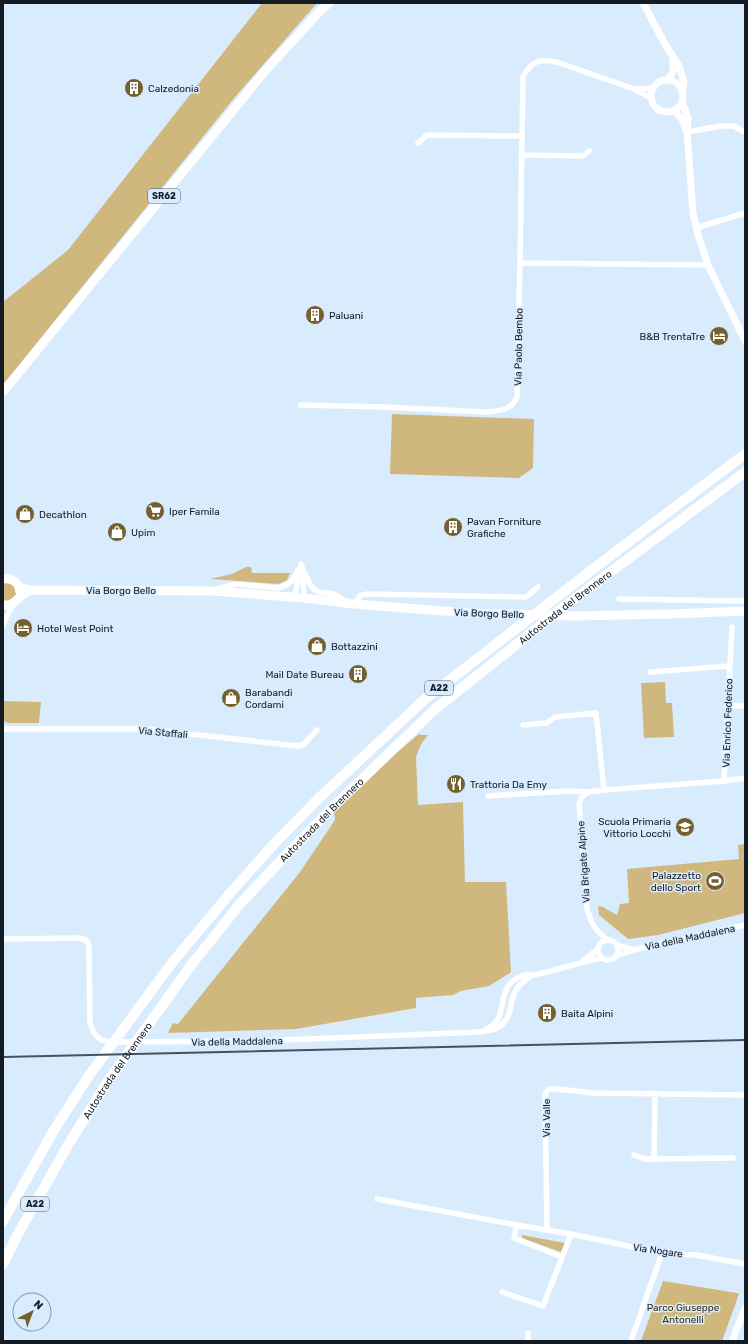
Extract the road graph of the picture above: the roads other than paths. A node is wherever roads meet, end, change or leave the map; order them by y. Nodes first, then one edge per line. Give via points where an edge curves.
1 (329, 3) edge
2 (643, 3) edge
3 (673, 57) junction
4 (667, 80) junction
5 (653, 88) junction
6 (634, 89) junction
7 (682, 92) junction
8 (651, 98) junction
9 (682, 101) junction
10 (674, 111) junction
11 (687, 132) junction
12 (745, 132) edge
13 (521, 136) junction
14 (418, 143) dead end
15 (589, 151) dead end
16 (521, 156) junction
17 (745, 213) edge
18 (696, 228) junction
19 (520, 263) junction
20 (708, 265) junction
21 (745, 339) edge
22 (3, 392) edge
23 (301, 405) dead end
24 (745, 454) edge
25 (745, 472) edge
26 (301, 570) junction
27 (3, 579) edge
28 (19, 587) junction
29 (538, 587) dead end
30 (30, 590) junction
31 (212, 591) junction
32 (299, 598) junction
33 (619, 599) dead end
34 (16, 601) junction
35 (745, 601) edge
36 (352, 603) junction
37 (3, 605) edge
38 (745, 611) edge
39 (3, 625) edge
40 (732, 627) dead end
41 (729, 666) junction
42 (650, 672) dead end
43 (727, 706) junction
44 (745, 706) edge
45 (523, 725) dead end
46 (3, 729) edge
47 (316, 730) dead end
48 (745, 778) edge
49 (724, 781) junction
50 (604, 790) junction
51 (588, 792) junction
52 (488, 796) dead end
53 (745, 925) edge
54 (598, 933) junction
55 (3, 939) edge
56 (608, 940) junction
57 (617, 945) junction
58 (598, 947) junction
59 (634, 950) junction
60 (617, 955) junction
61 (602, 958) junction
62 (583, 961) junction
63 (533, 975) junction
64 (479, 1032) junction
65 (655, 1093) junction
66 (745, 1095) edge
67 (634, 1155) dead end
68 (733, 1158) dead end
69 (654, 1159) junction
70 (377, 1199) dead end
71 (3, 1221) edge
72 (517, 1225) junction
73 (547, 1230) junction
74 (571, 1234) junction
75 (662, 1253) junction
76 (562, 1257) junction
77 (3, 1264) edge
78 (745, 1264) edge
79 (502, 1292) dead end
80 (745, 1308) edge
81 (528, 1333) dead end
82 (528, 1341) edge
83 (631, 1341) edge
84 (732, 1341) edge

1 - 22 main road, SR62 via 265,71
2 - 3 street
3 - 4 street via 674,68
3 - 7 street via 684,82
4 - 5 street
4 - 7 street via 678,85
5 - 6 street
5 - 8 street
6 - 8 street
6 - 13 street, Via Paolo Bembo via 557,62 538,61 528,67 523,77
7 - 9 street
8 - 10 street via 659,110
9 - 10 street
9 - 11 street via 688,118
10 - 11 street via 682,119
11 - 12 street via 733,126
11 - 18 street
13 - 14 street via 428,135
13 - 16 street, Via Paolo Bembo
15 - 16 street via 583,156
16 - 19 street, Via Paolo Bembo
17 - 18 street
18 - 20 street
19 - 20 street
19 - 23 street, Via Paolo Bembo via 517,397 507,409 485,412
20 - 21 street
24 - 71 highway, Autostrada del Brennero / A22 via 424,700 318,799 232,891 171,964 88,1077 54,1130
25 - 77 highway, Autostrada del Brennero / A22 via 566,605 434,710 331,808 240,904 192,964 108,1081 68,1145
26 - 31 street, Via Borgo Bello via 292,581 278,588 235,584
26 - 32 street
26 - 32 street
26 - 36 street, Via Borgo Bello via 314,590 334,594
27 - 28 main road, Via Borgo Bello via 13,580
28 - 30 main road, Via Borgo Bello
28 - 34 main road via 20,593
29 - 36 street, Via Borgo Bello via 526,597 368,594 360,595
30 - 31 main road, Via Borgo Bello
30 - 34 main road
31 - 32 main road, Via Borgo Bello
32 - 36 main road, Via Borgo Bello
33 - 35 street
34 - 37 main road
34 - 39 street
36 - 38 main road, Via Borgo Bello via 469,613 572,616
40 - 41 street, Via Enrico Federico
41 - 42 street, Via Enrico Federico
41 - 43 street, Via Enrico Federico
43 - 44 street
43 - 49 street, Via Enrico Federico
45 - 50 street via 547,723 555,717 596,713
46 - 47 street, Via Staffali via 146,729 297,746 303,745
48 - 49 street
49 - 50 street
50 - 51 street
51 - 52 street
51 - 54 street, Via Brigate Alpine via 579,803 579,811 586,909
53 - 59 street, Via della Maddalena
54 - 56 street, Via Brigate Alpine
54 - 58 street, Via Brigate Alpine
55 - 64 street, Via della Maddalena via 86,940 90,950 90,1022 95,1036 102,1041 259,1041
56 - 57 street, Via della Maddalena
56 - 58 street, Via della Maddalena
57 - 59 street, Via della Maddalena
57 - 60 street
58 - 61 street via 599,956
58 - 62 street, Via della Maddalena
59 - 60 street, Via della Maddalena
60 - 61 street, Via della Maddalena via 608,960
61 - 62 street, Via della Maddalena
62 - 63 street, Via della Maddalena
63 - 64 street, Via della Maddalena via 518,985 505,1022 496,1029
63 - 64 street, Via della Maddalena via 524,975 508,985 496,1022 490,1028
65 - 66 street, Via Valle
65 - 69 street
65 - 73 street, Via Valle via 582,1092 552,1088 547,1091
67 - 69 street
68 - 69 street
70 - 72 street, Via Nogare
72 - 73 street, Via Nogare
72 - 76 street via 514,1238
73 - 74 street, Via Nogare
74 - 75 street, Via Nogare
74 - 76 street
75 - 78 street, Via Nogare via 696,1255
75 - 83 street
76 - 79 street via 544,1306
80 - 84 street
81 - 82 street

